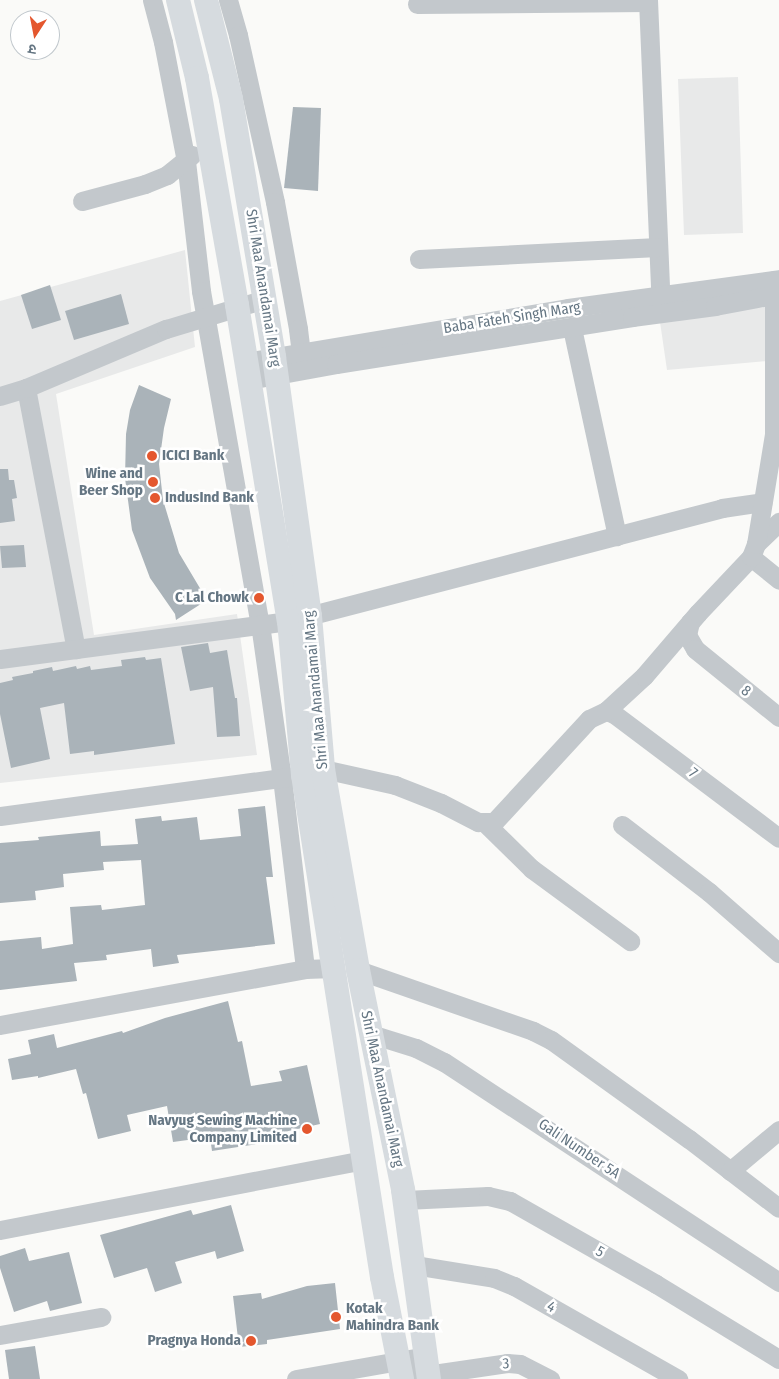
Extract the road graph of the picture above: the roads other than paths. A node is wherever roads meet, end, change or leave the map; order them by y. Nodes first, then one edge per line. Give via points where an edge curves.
1 (152, 0) edge
2 (178, 0) edge
3 (206, 0) edge
4 (228, 0) edge
5 (648, 1) edge
6 (418, 4) dead end
7 (208, 141) junction
8 (186, 161) junction
9 (82, 200) dead end
10 (658, 247) junction
11 (419, 259) dead end
12 (776, 287) edge
13 (264, 298) junction
14 (661, 304) junction
15 (237, 305) junction
16 (206, 316) junction
17 (572, 328) junction
18 (302, 361) junction
19 (275, 366) junction
20 (247, 371) junction
21 (26, 388) junction
22 (0, 396) edge
23 (763, 502) junction
24 (779, 522) edge
25 (617, 536) junction
26 (753, 551) junction
27 (779, 580) edge
28 (299, 619) junction
29 (690, 622) junction
30 (260, 624) junction
31 (76, 649) junction
32 (0, 659) edge
33 (606, 710) junction
34 (779, 717) edge
35 (303, 774) junction
36 (0, 816) edge
37 (485, 823) junction
38 (622, 825) dead end
39 (779, 838) edge
40 (630, 940) dead end
41 (779, 953) edge
42 (334, 968) junction
43 (305, 969) junction
44 (358, 970) junction
45 (0, 1025) edge
46 (371, 1034) junction
47 (779, 1130) edge
48 (364, 1160) junction
49 (730, 1171) junction
50 (405, 1200) junction
51 (779, 1208) edge
52 (0, 1230) edge
53 (414, 1265) junction
54 (779, 1282) edge
55 (101, 1316) dead end
56 (0, 1334) edge
57 (779, 1359) edge
58 (428, 1370) edge
59 (400, 1374) edge
60 (296, 1379) edge
61 (550, 1379) edge
62 (678, 1379) edge

1 - 8 street
2 - 7 main road, Shri Maa Anandamai Marg
3 - 13 main road, Shri Maa Anandamai Marg via 231,98
4 - 18 street, Shri Maa Anandamai Marg via 274,202
5 - 6 street
5 - 10 street
7 - 8 street
7 - 15 main road, Shri Maa Anandamai Marg
8 - 9 street via 167,175 145,184
8 - 16 street
10 - 11 street
10 - 14 street
12 - 14 street, Baba Fateh Singh Marg
12 - 23 street via 774,434
13 - 15 street
13 - 19 main road, Shri Maa Anandamai Marg
14 - 17 street, Baba Fateh Singh Marg
14 - 18 street, Baba Fateh Singh Marg
15 - 16 street
15 - 20 main road, Shri Maa Anandamai Marg
16 - 21 street via 166,329
16 - 30 street
17 - 18 street, Baba Fateh Singh Marg
17 - 25 street
18 - 19 street, Baba Fateh Singh Marg
19 - 20 street, Baba Fateh Singh Marg
19 - 28 main road, Shri Maa Anandamai Marg
20 - 28 main road, Shri Maa Anandamai Marg
21 - 22 street
21 - 31 street
23 - 25 street via 722,508
23 - 26 street
24 - 26 street
25 - 28 street
26 - 27 street
26 - 29 street
28 - 30 street
28 - 35 main road, Shri Maa Anandamai Marg
29 - 33 street via 644,676
29 - 34 street, 8 via 686,630 689,641 713,665
30 - 31 street
30 - 35 street
31 - 32 street
33 - 37 street via 588,719 494,822
33 - 39 street, 7
35 - 36 street
35 - 37 street via 395,785
35 - 42 main road, Shri Maa Anandamai Marg
35 - 43 street
35 - 44 main road, Shri Maa Anandamai Marg
37 - 40 street via 532,869
38 - 41 street via 710,892
42 - 43 street
42 - 48 main road, Shri Maa Anandamai Marg
43 - 45 street
44 - 46 main road, Shri Maa Anandamai Marg
44 - 49 street via 533,1031 550,1040
46 - 50 main road, Shri Maa Anandamai Marg
46 - 54 street, Gali Number 5A via 416,1048 456,1069
47 - 49 street
48 - 52 street
48 - 59 main road, Shri Maa Anandamai Marg
49 - 51 street
50 - 53 main road, Shri Maa Anandamai Marg
50 - 57 street, 5 via 488,1196 510,1201
53 - 58 main road, Shri Maa Anandamai Marg
53 - 62 street, 4 via 494,1278 514,1286
55 - 56 street
58 - 59 street, 3
58 - 61 street, 3 via 507,1363 526,1366
59 - 60 street, 3

